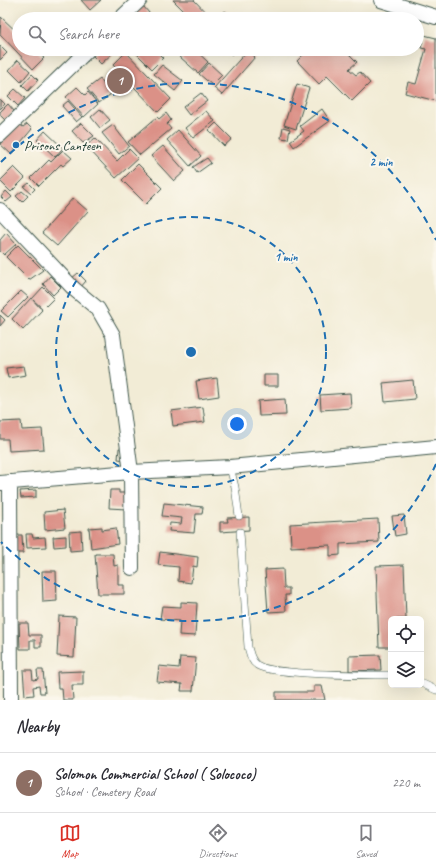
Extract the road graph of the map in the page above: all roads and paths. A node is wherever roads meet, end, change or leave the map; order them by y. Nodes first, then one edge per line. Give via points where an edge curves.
1 (140, 0) edge
2 (381, 0) edge
3 (127, 12) edge
4 (420, 12) edge
5 (424, 13) edge
6 (436, 17) edge
7 (82, 56) edge
8 (0, 135) edge
9 (0, 210) edge
10 (436, 447) edge
11 (230, 467) junction
12 (131, 472) junction
13 (5, 482) edge
14 (239, 516) dead end
15 (240, 532) dead end
16 (132, 568) dead end
17 (388, 676) edge
18 (424, 684) edge
19 (436, 690) edge
20 (11, 700) edge

1 - 3 street
2 - 4 street
5 - 6 street
7 - 8 street
9 - 12 street via 74,288 98,309 110,330 113,336
10 - 11 street
11 - 12 street
11 - 14 lane
12 - 13 street
12 - 16 street
13 - 20 street
15 - 17 lane via 248,647 252,662 258,667 277,671
18 - 19 lane

